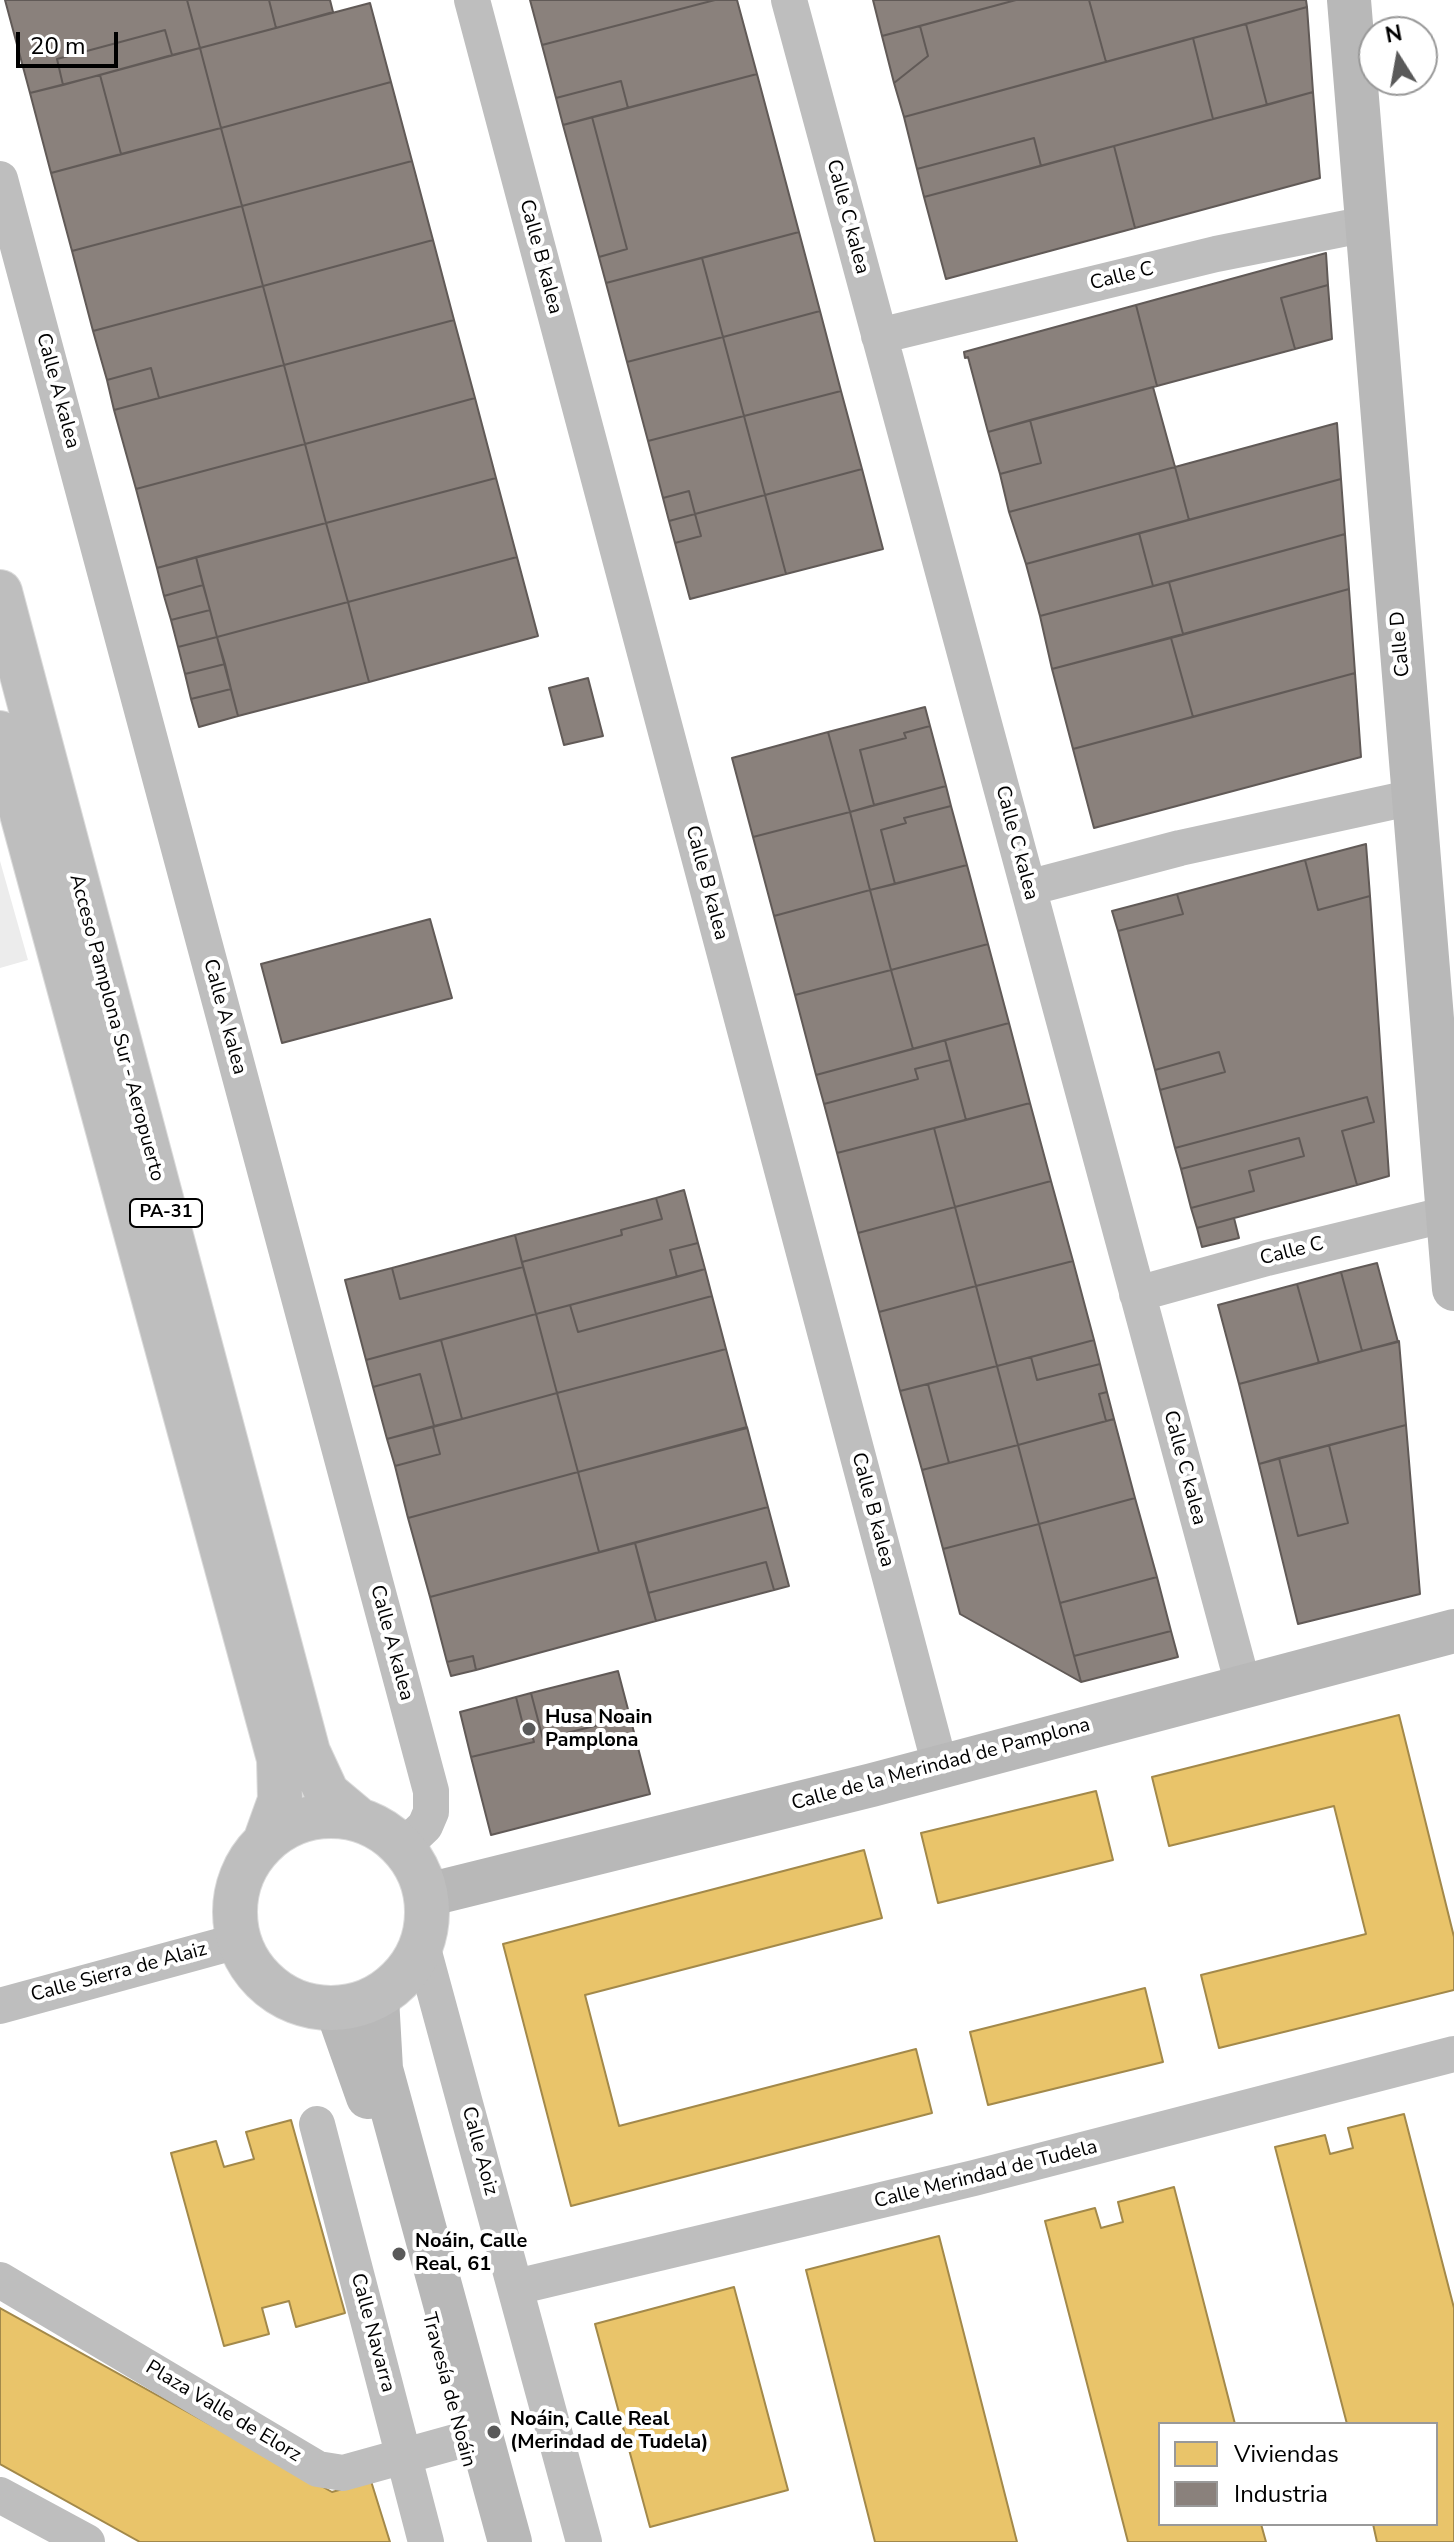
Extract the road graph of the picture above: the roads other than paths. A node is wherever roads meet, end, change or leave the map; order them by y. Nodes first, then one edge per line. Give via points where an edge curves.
1 (472, 0) edge
2 (789, 0) edge
3 (1349, 0) edge
4 (0, 179) edge
5 (1367, 224) junction
6 (879, 336) junction
7 (0, 592) edge
8 (0, 733) edge
9 (1414, 797) junction
10 (1028, 888) junction
11 (1448, 1214) junction
12 (1454, 1289) edge
13 (1137, 1294) junction
14 (1454, 1631) edge
15 (1243, 1685) junction
16 (940, 1766) junction
17 (358, 1819) junction
18 (266, 1839) junction
19 (403, 1847) junction
20 (427, 1895) junction
21 (238, 1941) junction
22 (422, 1945) junction
23 (357, 2003) junction
24 (0, 2006) edge
25 (1454, 2054) edge
26 (317, 2124) dead end
27 (0, 2280) edge
28 (516, 2287) junction
29 (462, 2440) junction
30 (403, 2455) junction
31 (0, 2495) edge
32 (87, 2542) edge
33 (426, 2542) edge
34 (489, 2542) edge
35 (510, 2542) edge
36 (584, 2542) edge

1 - 16 street, Calle B kalea
2 - 6 street, Calle C kalea
3 - 5 street, Calle D
4 - 19 street, Calle A kalea via 431,1791 425,1826
5 - 6 street, Calle C via 1216,254
5 - 9 street, Calle D
6 - 10 street, Calle C kalea
7 - 17 highway, Acceso Pamplona Sur - Aeropuerto / PA-31 via 308,1752 327,1793
8 - 18 highway, Acceso Pamplona Sur - Aeropuerto / PA-31 via 279,1759 280,1800
9 - 10 street via 1180,848
9 - 11 street, Calle D
10 - 13 street, Calle C kalea
11 - 12 street, Calle D
11 - 13 street, Calle C
13 - 15 street, Calle C kalea
14 - 15 street, Calle de la Merindad de Pamplona
15 - 16 street, Calle de la Merindad de Pamplona
16 - 20 street, Calle de la Merindad de Pamplona
17 - 18 highway via 326,1815 294,1823
17 - 19 highway
18 - 21 highway via 237,1886
19 - 20 highway
20 - 22 highway
21 - 23 highway via 252,1969 275,1992 305,2005
21 - 24 street, Calle Sierra de Alaiz
22 - 23 highway via 396,1984
22 - 28 street, Calle Aoiz
23 - 29 street, Travesía de Noáin via 362,2073
23 - 35 street, Travesía de Noáin via 381,2069
25 - 28 street, Calle Merindad de Tudela via 974,2178
26 - 30 street, Calle Navarra
27 - 30 street, Plaza Valle de Elorz via 318,2469 343,2473
28 - 36 street, Calle Aoiz
29 - 30 street, Plaza Valle de Elorz
29 - 34 street, Travesía de Noáin
30 - 33 street, Calle Navarra
31 - 32 street

